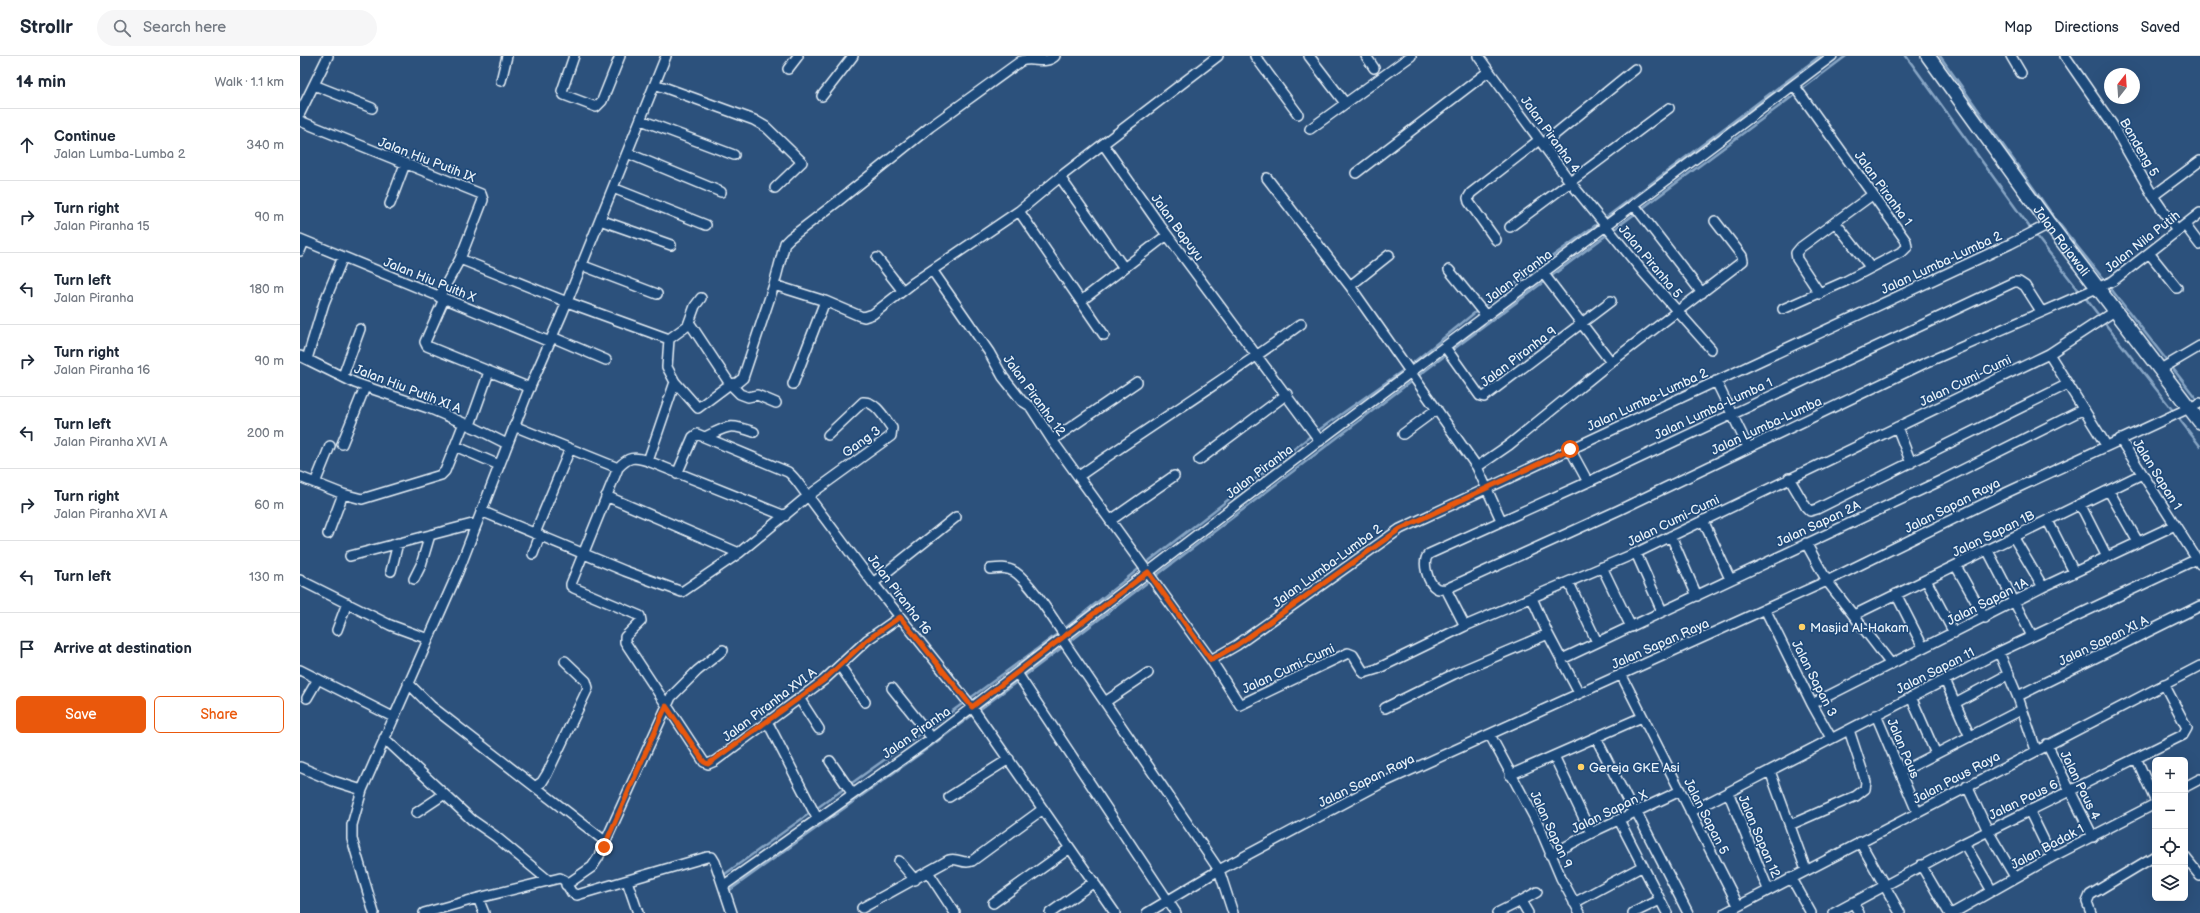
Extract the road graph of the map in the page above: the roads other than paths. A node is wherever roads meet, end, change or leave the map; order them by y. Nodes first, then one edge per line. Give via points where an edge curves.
1 (328, 56) edge
2 (507, 56) edge
3 (574, 56) edge
4 (620, 56) edge
5 (666, 56) edge
6 (798, 56) edge
7 (852, 56) edge
8 (1055, 56) edge
9 (1218, 56) edge
10 (1255, 56) edge
11 (1309, 56) edge
12 (1366, 56) edge
13 (1411, 56) edge
14 (1478, 56) edge
15 (1832, 56) edge
16 (1928, 56) edge
17 (2011, 56) edge
18 (2066, 56) edge
19 (1374, 68) dead end
20 (788, 69) dead end
21 (1635, 69) dead end
22 (1489, 71) junction
23 (2021, 73) dead end
24 (501, 81) dead end
25 (655, 84) junction
26 (314, 85) junction
27 (1794, 85) junction
28 (822, 96) dead end
29 (1345, 103) junction
30 (372, 108) dead end
31 (1669, 108) dead end
32 (300, 113) edge
33 (1298, 114) dead end
34 (641, 120) junction
35 (300, 121) edge
36 (1310, 129) dead end
37 (1541, 142) junction
38 (1103, 144) junction
39 (627, 153) junction
40 (734, 155) dead end
41 (2200, 161) edge
42 (405, 164) junction
43 (1356, 174) dead end
44 (1060, 177) junction
45 (1267, 178) dead end
46 (1571, 183) junction
47 (613, 188) junction
48 (774, 188) dead end
49 (721, 192) dead end
50 (1872, 195) junction
51 (2153, 196) junction
52 (390, 204) dead end
53 (1634, 205) junction
54 (1018, 211) junction
55 (2200, 213) edge
56 (600, 220) junction
57 (1715, 221) dead end
58 (1836, 222) junction
59 (2049, 224) junction
60 (706, 225) dead end
61 (1606, 226) junction
62 (1510, 227) dead end
63 (2181, 228) junction
64 (1167, 235) junction
65 (302, 240) edge
66 (1496, 240) dead end
67 (2200, 245) edge
68 (671, 246) dead end
69 (300, 251) edge
70 (2149, 253) junction
71 (1389, 255) dead end
72 (343, 257) junction
73 (877, 258) dead end
74 (460, 259) junction
75 (581, 265) junction
76 (1124, 268) junction
77 (1871, 268) junction
78 (932, 270) junction
79 (1449, 270) dead end
80 (1543, 273) junction
81 (774, 285) junction
82 (1350, 286) junction
83 (2099, 288) junction
84 (2177, 288) dead end
85 (902, 290) junction
86 (1702, 293) junction
87 (657, 294) dead end
88 (1820, 294) junction
89 (441, 298) junction
90 (701, 298) dead end
91 (825, 301) junction
92 (1082, 301) junction
93 (1611, 301) dead end
94 (567, 302) junction
95 (1783, 309) dead end
96 (2116, 310) junction
97 (2041, 311) junction
98 (1677, 312) junction
99 (1486, 316) junction
100 (1301, 324) dead end
101 (1580, 324) junction
102 (688, 325) junction
103 (360, 329) dead end
104 (1104, 335) dead end
105 (551, 339) junction
106 (669, 339) junction
107 (2200, 346) edge
108 (1445, 347) junction
109 (1711, 349) dead end
110 (2049, 354) junction
111 (1258, 355) junction
112 (303, 357) edge
113 (606, 360) dead end
114 (1611, 362) junction
115 (2161, 370) junction
116 (489, 372) junction
117 (1412, 373) junction
118 (343, 376) junction
119 (1716, 381) junction
120 (674, 382) junction
121 (1136, 382) dead end
122 (730, 384) junction
123 (793, 384) dead end
124 (2068, 384) junction
125 (365, 386) junction
126 (530, 388) junction
127 (1287, 394) junction
128 (776, 403) dead end
129 (2195, 406) edge
130 (1437, 409) junction
131 (2084, 409) junction
132 (1733, 413) junction
133 (2200, 422) edge
134 (467, 424) junction
135 (514, 426) junction
136 (1897, 427) junction
137 (754, 432) dead end
138 (1403, 434) dead end
139 (828, 435) dead end
140 (705, 437) junction
141 (2120, 439) junction
142 (1052, 440) junction
143 (1320, 441) junction
144 (342, 444) dead end
145 (507, 444) junction
146 (2106, 445) junction
147 (330, 446) dead end
148 (455, 446) junction
149 (1748, 448) junction
150 (570, 449) junction
151 (1570, 449) junction
152 (1199, 460) dead end
153 (648, 461) junction
154 (1911, 463) junction
155 (499, 465) junction
156 (1477, 467) junction
157 (618, 468) junction
158 (677, 474) junction
159 (2142, 474) junction
160 (1079, 476) junction
161 (1174, 476) dead end
162 (1789, 478) junction
163 (301, 480) edge
164 (1588, 482) junction
165 (315, 483) junction
166 (1487, 487) junction
167 (2109, 491) junction
168 (343, 494) junction
169 (606, 496) junction
170 (808, 496) junction
171 (2080, 504) junction
172 (481, 511) junction
173 (785, 516) junction
174 (956, 517) dead end
175 (1111, 520) junction
176 (1501, 520) junction
177 (1703, 520) junction
178 (2048, 521) junction
179 (476, 523) junction
180 (2175, 525) junction
181 (328, 534) dead end
182 (538, 534) junction
183 (430, 535) junction
184 (1671, 536) junction
185 (2014, 538) junction
186 (1806, 542) junction
187 (2138, 542) junction
188 (398, 543) junction
189 (1988, 551) junction
190 (582, 553) junction
191 (739, 553) junction
192 (1636, 553) junction
193 (533, 554) dead end
194 (350, 556) dead end
195 (2107, 557) junction
196 (2198, 561) edge
197 (1956, 566) junction
198 (1602, 567) junction
199 (990, 569) dead end
200 (391, 571) dead end
201 (1148, 572) junction
202 (2074, 572) junction
203 (414, 579) dead end
204 (1730, 579) junction
205 (300, 580) edge
206 (1828, 580) junction
207 (1926, 580) junction
208 (1569, 583) junction
209 (873, 584) junction
210 (2043, 587) junction
211 (1446, 589) junction
212 (1896, 594) junction
213 (1697, 596) junction
214 (1532, 598) junction
215 (2016, 601) junction
216 (347, 603) junction
217 (2200, 606) edge
218 (1765, 609) junction
219 (1662, 612) junction
220 (1854, 615) junction
221 (900, 617) junction
222 (1985, 618) junction
223 (1464, 626) junction
224 (1631, 627) junction
225 (338, 630) dead end
226 (1954, 633) junction
227 (1548, 634) junction
228 (2032, 636) junction
229 (1064, 638) junction
230 (428, 639) junction
231 (1597, 642) junction
232 (1923, 647) junction
233 (723, 650) dead end
234 (1999, 652) junction
235 (1562, 659) junction
236 (1211, 660) junction
237 (565, 661) dead end
238 (1892, 664) junction
239 (840, 666) junction
240 (2200, 666) edge
241 (300, 670) edge
242 (1148, 673) dead end
243 (1017, 674) junction
244 (1621, 674) junction
245 (2009, 674) junction
246 (318, 679) junction
247 (1945, 680) junction
248 (408, 683) junction
249 (2164, 684) junction
250 (892, 688) dead end
251 (1579, 693) junction
252 (2018, 696) junction
253 (1911, 697) junction
254 (307, 698) dead end
255 (799, 698) junction
256 (865, 702) dead end
257 (1105, 702) junction
258 (1955, 703) junction
259 (1812, 704) junction
260 (1240, 705) joint
261 (666, 706) junction
262 (972, 707) junction
263 (1385, 708) dead end
264 (2021, 710) junction
265 (1876, 715) junction
266 (393, 717) junction
267 (1642, 717) junction
268 (767, 721) junction
269 (819, 729) dead end
270 (1849, 730) junction
271 (1490, 735) junction
272 (1970, 737) junction
273 (384, 738) junction
274 (932, 738) junction
275 (1596, 738) junction
276 (1831, 738) junction
277 (2047, 744) junction
278 (2036, 750) junction
279 (1936, 754) junction
280 (1554, 756) junction
281 (1009, 759) junction
282 (2137, 760) junction
283 (830, 761) dead end
284 (300, 767) edge
285 (1770, 771) junction
286 (1901, 772) junction
287 (1510, 775) junction
288 (2200, 779) edge
289 (2188, 785) edge
290 (1967, 786) junction
291 (535, 787) junction
292 (362, 790) junction
293 (1680, 791) junction
294 (852, 792) junction
295 (1728, 792) junction
296 (2069, 792) junction
297 (2152, 793) edge
298 (443, 795) junction
299 (949, 797) dead end
300 (2152, 806) edge
301 (1043, 809) junction
302 (2029, 810) junction
303 (1635, 812) junction
304 (1690, 812) junction
305 (1917, 812) junction
306 (416, 813) dead end
307 (817, 818) junction
308 (1619, 820) junction
309 (1790, 825) junction
310 (1988, 830) junction
311 (1591, 833) junction
312 (2093, 837) junction
313 (606, 842) junction
314 (1860, 842) junction
315 (1964, 843) junction
316 (1070, 848) junction
317 (1550, 855) junction
318 (2052, 857) junction
319 (2152, 858) edge
320 (899, 861) dead end
321 (2188, 861) edge
322 (1921, 865) junction
323 (1643, 866) junction
324 (1219, 870) junction
325 (1806, 870) junction
326 (928, 872) junction
327 (2200, 876) edge
328 (1791, 877) junction
329 (2015, 877) junction
330 (548, 880) junction
331 (915, 880) junction
332 (627, 881) junction
333 (1094, 882) junction
334 (566, 885) junction
335 (723, 886) junction
336 (1884, 886) junction
337 (1768, 889) junction
338 (1992, 891) junction
339 (1537, 892) dead end
340 (478, 898) junction
341 (1169, 899) junction
342 (1660, 900) junction
343 (1521, 901) junction
344 (1853, 902) junction
345 (993, 903) dead end
346 (1574, 903) junction
347 (1738, 905) junction
348 (862, 908) dead end
349 (374, 913) edge
350 (424, 913) edge
351 (484, 913) edge
352 (638, 913) edge
353 (732, 913) edge
354 (955, 913) edge
355 (1050, 913) edge
356 (1115, 913) edge
357 (1147, 913) edge
358 (1176, 913) edge
359 (1233, 913) edge
360 (1497, 913) edge
361 (1528, 913) edge
362 (1580, 913) edge
363 (1633, 913) edge
364 (1667, 913) edge
365 (1688, 913) edge
366 (1725, 913) edge
367 (1810, 913) edge
368 (1834, 913) edge
369 (1859, 913) edge
370 (1900, 913) edge
371 (1949, 913) edge
372 (1953, 913) edge
373 (2091, 913) edge

1 - 26 street
2 - 24 street
3 - 4 street via 562,91 564,95 596,107 602,101
5 - 25 street
6 - 20 street
7 - 28 street
8 - 81 street via 1045,61 1029,58 1021,61 930,127 790,238 784,243
9 - 38 street
10 - 33 street
11 - 29 street
12 - 19 street
13 - 29 street
14 - 22 street, Jalan Piranha 4
15 - 27 street, Jalan Piranha
16 - 59 main road, Jalan Rajawali
17 - 23 street
18 - 51 street, Bandeng 5 via 2112,124
21 - 37 street
22 - 37 street, Jalan Piranha 4
22 - 43 street
25 - 34 street
25 - 48 street via 736,112 766,127 802,162
26 - 30 street
26 - 32 street
27 - 50 street, Jalan Piranha 1
27 - 53 street, Jalan Piranha
29 - 36 street
31 - 46 street
34 - 39 street
34 - 40 street
35 - 42 street, Jalan Hiu Putih IX
37 - 46 street, Jalan Piranha 4
37 - 66 street via 1492,176 1468,198
38 - 44 street
38 - 64 street, Jalan Bapuyu
39 - 47 street
39 - 49 street
41 - 51 street
42 - 52 street
42 - 74 street, Jalan Hiu Putih IX via 477,192 483,197
44 - 54 street
44 - 76 street
45 - 82 street
46 - 61 street, Jalan Piranha 4
46 - 62 street
47 - 56 street
47 - 60 street
50 - 58 street
50 - 77 street, Jalan Piranha 1 via 1906,241 1907,247
51 - 63 street, Bandeng 5
53 - 61 street, Jalan Piranha
53 - 86 street
54 - 78 street
54 - 92 street
55 - 63 street, Jalan Nila Putih
56 - 68 street
56 - 75 street
57 - 86 street via 1743,260
58 - 77 street
58 - 88 street via 1800,247 1796,253 1797,259
59 - 83 main road, Jalan Rajawali
59 - 119 street, Jalan Lumba-Lumba 2
61 - 80 street, Jalan Piranha
61 - 98 street, Jalan Piranha 5
63 - 67 street, Bandeng 5
63 - 70 street, Jalan Nila Putih
64 - 76 street
64 - 111 street, Jalan Bapuyu
65 - 69 street
65 - 72 street, Jalan Hiu Puith X
70 - 83 street, Jalan Nila Putih via 2113,281
70 - 84 street
71 - 82 street
72 - 89 street, Jalan Hiu Puith X
72 - 112 street
73 - 85 street
74 - 89 street
74 - 94 street
75 - 87 street
75 - 94 street
76 - 92 street
77 - 88 street, Jalan Piranha 1
78 - 85 street
78 - 142 street, Jalan Piranha 12 via 1003,377 1022,401 1030,406
79 - 99 street
80 - 99 street, Jalan Piranha
80 - 101 street
81 - 91 street
81 - 122 street via 743,378 737,383
82 - 117 street
83 - 96 main road, Jalan Rajawali
83 - 97 street, Jalan Lumba-Lumba
85 - 91 street via 873,314 864,317
86 - 98 street
88 - 95 street, Jalan Piranha 1
89 - 105 street, Jalan Hiu Puith X
89 - 116 street via 425,342 427,346
90 - 102 street
91 - 123 street
92 - 104 street
93 - 101 street
94 - 105 street
94 - 106 street
96 - 110 street, Jalan Cumi-Cumi
96 - 115 main road, Jalan Rajawali
97 - 132 street, Jalan Lumba-Lumba 1 via 2025,286 2014,282
97 - 149 street, Jalan Lumba-Lumba
98 - 109 street, Jalan Piranha 5
98 - 114 street
99 - 108 street, Jalan Piranha
100 - 111 street
101 - 108 street, Jalan Piranha 9 via 1484,397 1480,396
101 - 114 street
102 - 106 street
102 - 122 street via 697,331
103 - 118 street
105 - 113 street, Jalan Hiu Puith X
105 - 126 street
106 - 120 street via 666,364
107 - 115 street
108 - 117 street, Jalan Piranha
110 - 124 street
110 - 136 street, Jalan Cumi-Cumi
111 - 127 street, Jalan Bapuyu
111 - 160 street
112 - 118 street, Jalan Hiu Putih XI A
114 - 156 street via 1509,445
115 - 129 main road, Jalan Rajawali
116 - 126 street
116 - 134 street
117 - 130 street
117 - 143 street, Jalan Piranha
118 - 125 street, Jalan Hiu Putih XI A
119 - 132 street
119 - 151 street, Jalan Lumba-Lumba 2
120 - 122 street via 697,408
120 - 153 street
121 - 142 street
122 - 128 street via 744,396 757,395
124 - 131 street
124 - 154 street
125 - 134 street, Jalan Hiu Putih XI A
125 - 144 street
126 - 135 street
127 - 143 street, Jalan Bapuyu
127 - 152 street
129 - 133 main road, Jalan Rajawali
129 - 141 street, Jalan Sapan Raya
130 - 138 street
130 - 156 street
131 - 146 street
131 - 186 street, Jalan Sapan 2A via 1942,480
132 - 149 street
132 - 164 street, Jalan Lumba-Lumba 1
134 - 145 street, Jalan Hiu Putih XI A
134 - 148 street
135 - 145 street
135 - 150 street
136 - 154 street
136 - 162 street, Jalan Cumi-Cumi
137 - 140 street via 726,426
139 - 170 street, Gang 3 via 863,402 874,406 892,428 891,436
140 - 158 street via 697,434 693,436
140 - 170 street, Jalan Piranha 16 via 788,472 794,476
141 - 146 street, Jalan Sapan Raya
141 - 159 street, Jalan Sapan 1
142 - 160 street, Jalan Piranha 12
143 - 201 street, Jalan Piranha
145 - 155 street
146 - 206 street, Jalan Sapan Raya
147 - 165 street
148 - 155 street
148 - 168 street via 445,471 438,477 362,499
149 - 211 street, Jalan Lumba-Lumba
150 - 157 street
150 - 182 street
151 - 164 street
151 - 166 street, Jalan Lumba-Lumba 2
153 - 157 street via 632,457 626,459
153 - 158 street
154 - 162 street via 1810,511
155 - 172 street
156 - 166 street
157 - 169 street
158 - 173 street
159 - 167 street, Jalan Sapan 1B
159 - 180 street, Jalan Sapan 1
160 - 175 street, Jalan Piranha 12
161 - 175 street
162 - 177 street, Jalan Cumi-Cumi
163 - 165 street
164 - 176 street, Jalan Lumba-Lumba 1
165 - 168 street
166 - 176 street
166 - 236 street, Jalan Lumba-Lumba 2 via 1390,534 1244,640
167 - 171 street, Jalan Sapan 1B
167 - 187 street
168 - 181 street
169 - 190 street
169 - 191 street
170 - 173 street
170 - 209 street, Jalan Piranha 16
171 - 178 street, Jalan Sapan 1B
171 - 195 street
172 - 179 street
172 - 182 street
173 - 191 street
174 - 209 street
175 - 201 street, Jalan Piranha 12
176 - 211 street, Jalan Lumba-Lumba 1 via 1425,557 1424,564 1434,586
177 - 184 street, Jalan Cumi-Cumi
177 - 204 street
178 - 185 street, Jalan Sapan 1B
178 - 202 street
179 - 183 street
179 - 230 street via 458,572
180 - 187 street, Jalan Sapan 1A
180 - 196 street, Jalan Sapan 1
182 - 190 street
182 - 193 street
183 - 188 street
183 - 203 street
184 - 192 street, Jalan Cumi-Cumi
184 - 213 street
185 - 189 street, Jalan Sapan 1B
185 - 210 street
186 - 204 street, Jalan Sapan 2A
186 - 206 street
187 - 195 street, Jalan Sapan 1A
188 - 194 street
188 - 200 street
189 - 197 street, Jalan Sapan 1B
189 - 215 street
190 - 191 street via 682,592
190 - 261 street via 571,586 640,616 641,621 625,637 625,642
192 - 198 street, Jalan Cumi-Cumi
192 - 219 street
195 - 202 street, Jalan Sapan 1A
196 - 228 street, Jalan Sapan 11
197 - 207 street, Jalan Sapan 1B
197 - 222 street
198 - 208 street, Jalan Cumi-Cumi
198 - 224 street
199 - 229 street via 1004,568 1014,571 1025,582
201 - 229 street, Jalan Piranha
201 - 236 street, Jalan Piranha 12
202 - 210 street, Jalan Sapan 1A
204 - 213 street, Jalan Sapan 2A
205 - 216 street
206 - 218 street, Jalan Sapan Raya
206 - 220 street
207 - 212 street, Jalan Sapan 1B
207 - 226 street
208 - 214 street, Jalan Cumi-Cumi
208 - 231 street
209 - 221 street, Jalan Piranha 16
210 - 215 street, Jalan Sapan 1A
211 - 223 street
212 - 220 street, Jalan Sapan 1B
212 - 232 street
213 - 219 street, Jalan Sapan 2A
214 - 223 street, Jalan Cumi-Cumi
214 - 227 street
215 - 222 street, Jalan Sapan 1A
215 - 228 street
216 - 225 street
216 - 230 street via 390,625
217 - 252 street, Jalan Sapan XI A
218 - 244 street, Jalan Sapan Raya
218 - 259 street, Jalan Sapan 3
219 - 224 street, Jalan Sapan 2A
220 - 238 street
221 - 239 street, Jalan Piranha XVI A via 867,640
221 - 262 street, Jalan Piranha 16
222 - 226 street, Jalan Sapan 1A
223 - 260 street, Jalan Cumi-Cumi via 1376,670 1364,673 1353,655 1348,654
224 - 231 street, Jalan Sapan 2A
226 - 232 street, Jalan Sapan 1A
227 - 235 street
227 - 263 street via 1454,674
228 - 234 street, Jalan Sapan 11
229 - 243 street, Jalan Piranha
229 - 257 street
230 - 248 street
231 - 235 street, Jalan Sapan 2A
232 - 238 street, Jalan Sapan 1A
233 - 261 street via 679,687
234 - 245 street
234 - 247 street, Jalan Sapan 11
235 - 251 street
236 - 260 street, Jalan Piranha 12
237 - 291 street via 586,681 588,688 547,774
238 - 259 street, Jalan Sapan 1A
239 - 255 street, Jalan Piranha XVI A
239 - 256 street
240 - 249 street, Jalan Paus Raya
241 - 246 street
242 - 257 street
243 - 262 street, Jalan Piranha
243 - 341 street
244 - 251 street, Jalan Sapan Raya
244 - 267 street, Jalan Sapan 5
245 - 252 street
245 - 258 street
246 - 254 street
246 - 266 street
247 - 253 street, Jalan Sapan 11
247 - 258 street
248 - 266 street
248 - 291 street via 430,706
249 - 277 street, Jalan Paus Raya
249 - 282 street, Jalan Paus 6 via 2187,731
250 - 274 street
251 - 271 street, Jalan Sapan Raya
252 - 264 street
253 - 265 street, Jalan Sapan 11
253 - 279 street
255 - 268 street, Jalan Piranha XVI A
255 - 269 street
257 - 324 street
258 - 272 street
259 - 276 street, Jalan Sapan 3
261 - 268 street, Jalan Piranha XVI A via 704,762 708,764
261 - 313 street
262 - 274 street, Jalan Piranha
262 - 281 street, Jalan Piranha 16
264 - 272 street
264 - 278 street
265 - 270 street, Jalan Sapan 11
265 - 286 street, Jalan Paus
266 - 273 street
267 - 275 street
267 - 293 street, Jalan Sapan 5
268 - 307 street
270 - 276 street, Jalan Sapan 11
270 - 309 street via 1866,782 1865,789 1856,796
271 - 287 street, Jalan Sapan 9
271 - 324 street, Jalan Sapan Raya via 1380,784
272 - 279 street
273 - 292 street
273 - 298 street
274 - 294 street, Jalan Piranha
275 - 280 street
275 - 303 street
276 - 285 street, Jalan Sapan 11
277 - 278 street, Jalan Paus Raya
277 - 296 street, Jalan Paus 4
278 - 290 street, Jalan Paus Raya
279 - 286 street
280 - 287 street
280 - 311 street
281 - 299 street
281 - 301 street, Jalan Piranha 16
282 - 296 street, Jalan Paus 6
282 - 297 street
283 - 294 street
284 - 292 street
285 - 295 street, Jalan Sapan 11
285 - 309 street
286 - 305 street, Jalan Paus
287 - 317 street, Jalan Sapan 9 via 1539,826
288 - 289 street
290 - 305 street, Jalan Paus Raya
290 - 310 street
291 - 313 street
292 - 349 street via 352,825 352,839
293 - 303 street, Jalan Sapan X
293 - 304 street, Jalan Sapan 5
294 - 307 street, Jalan Piranha
295 - 304 street, Jalan Sapan 11
295 - 337 street, Jalan Sapan 12
296 - 302 street, Jalan Paus 6
296 - 312 street, Jalan Paus 4
298 - 306 street
298 - 330 street
300 - 312 street, Jalan Badak 1
301 - 316 street, Jalan Piranha 16
301 - 326 street via 972,861 964,863 953,858
302 - 310 street, Jalan Paus 6
302 - 318 street
303 - 308 street, Jalan Sapan X
303 - 365 street
304 - 347 street, Jalan Sapan 5
305 - 314 street, Jalan Paus Raya
307 - 335 street, Jalan Piranha
308 - 311 street, Jalan Sapan X
308 - 323 street
309 - 325 street
310 - 315 street, Jalan Paus 6
310 - 329 street
311 - 317 street, Jalan Sapan X
312 - 318 street, Jalan Badak 1
313 - 334 street via 592,867
314 - 325 street, Jalan Paus Raya
314 - 336 street
315 - 322 street, Jalan Paus 6
315 - 338 street
316 - 333 street, Jalan Piranha 16
316 - 345 street
317 - 346 street, Jalan Sapan 9
318 - 329 street, Jalan Badak 1
319 - 373 street via 2090,895 2087,902
320 - 331 street
321 - 327 street
322 - 336 street, Jalan Paus 6
322 - 371 street
323 - 342 street
323 - 346 street
324 - 341 street, Jalan Sapan Raya
324 - 359 street
325 - 328 street, Jalan Paus Raya
326 - 331 street
326 - 354 street
328 - 337 street, Jalan Paus Raya
328 - 367 street
329 - 338 street, Jalan Badak 1
330 - 334 street via 560,878
330 - 340 street
331 - 348 street
332 - 334 street via 577,895
332 - 335 street via 712,857
332 - 352 street
333 - 355 street
333 - 356 street, Jalan Piranha 16
335 - 353 street
336 - 344 street, Jalan Paus 6
336 - 370 street
337 - 347 street, Jalan Paus Raya
338 - 372 street, Jalan Badak 1
339 - 343 street
340 - 350 street
340 - 351 street
341 - 357 street, Jalan Sapan Raya
341 - 358 street
342 - 363 street
342 - 364 street
343 - 360 street
343 - 361 street
344 - 368 street, Jalan Paus 6
344 - 369 street
346 - 362 street, Jalan Sapan 9
347 - 366 street, Jalan Paus Raya

